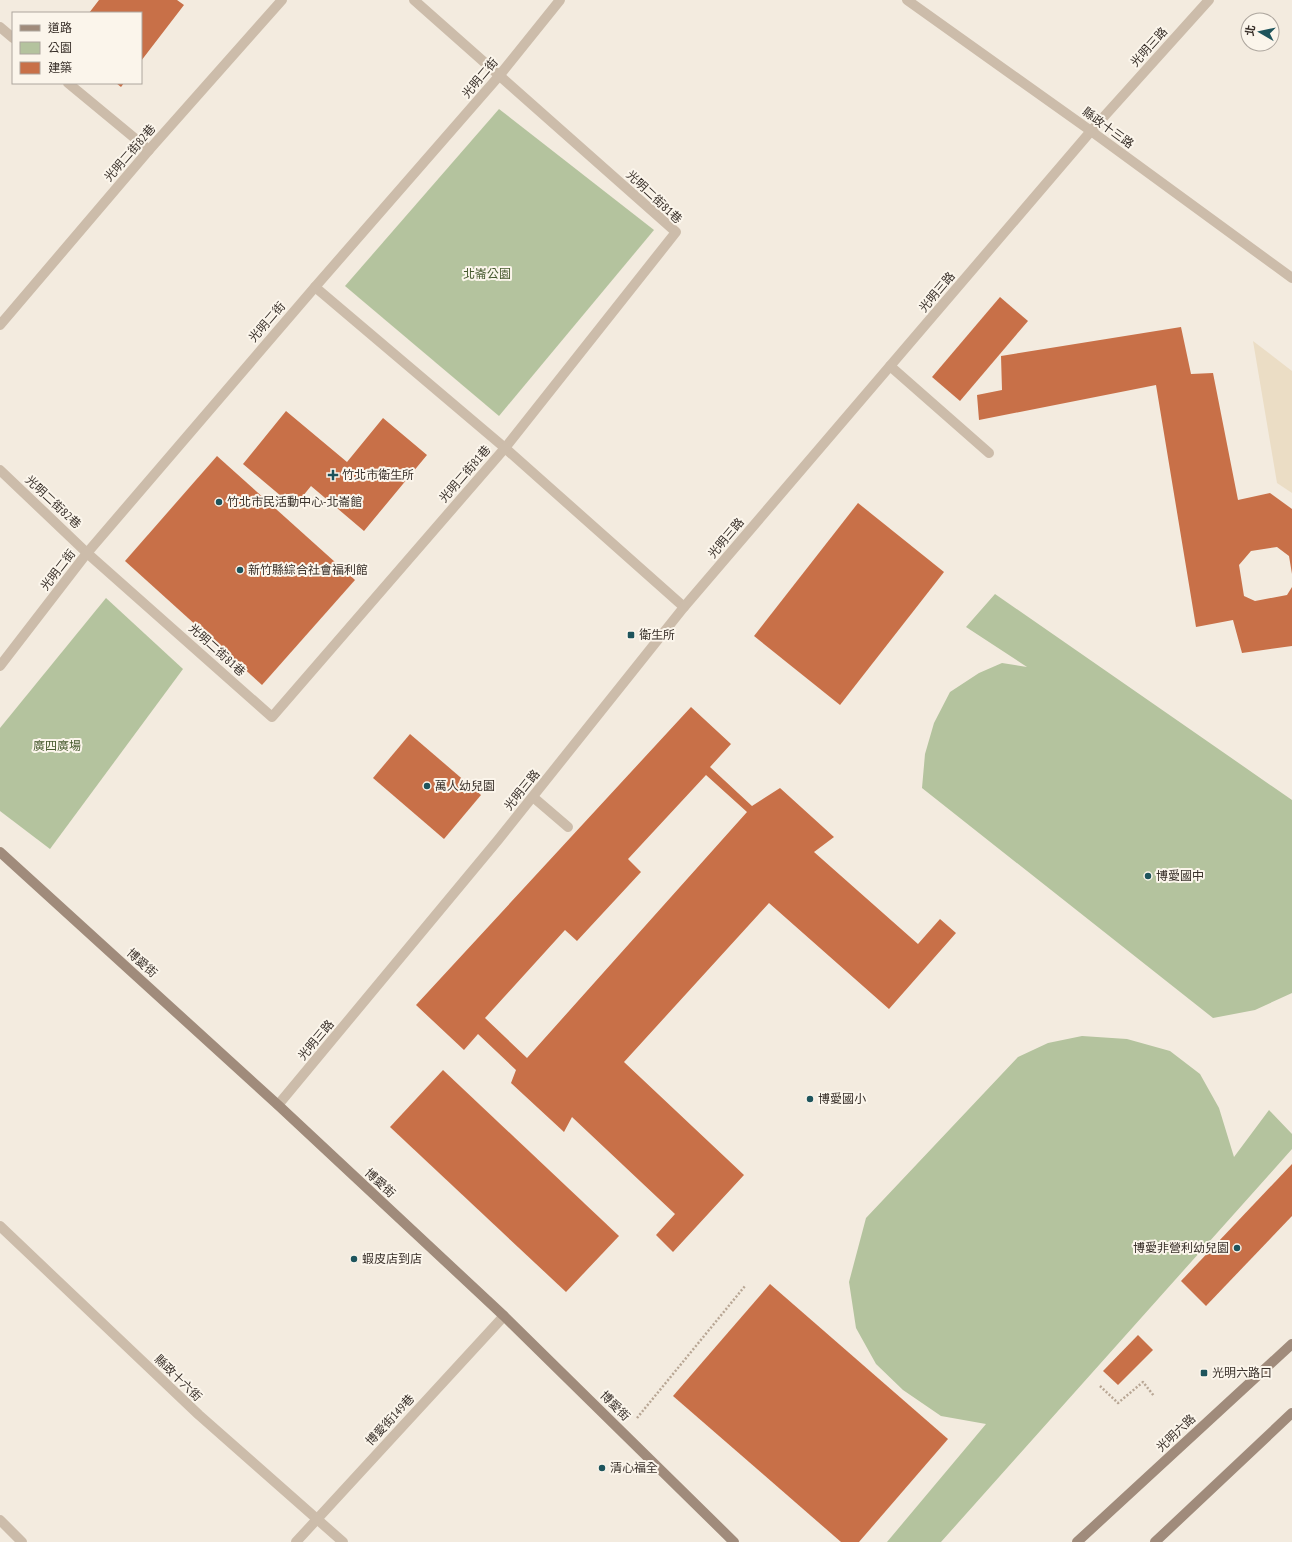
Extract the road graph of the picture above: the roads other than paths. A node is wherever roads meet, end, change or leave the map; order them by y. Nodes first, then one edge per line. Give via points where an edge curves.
1 (282, 0) edge
2 (414, 0) edge
3 (560, 0) edge
4 (907, 0) edge
5 (1209, 0) edge
6 (0, 27) edge
7 (12, 37) edge
8 (499, 76) junction
9 (69, 84) edge
10 (1091, 131) junction
11 (149, 150) junction
12 (1292, 278) edge
13 (315, 287) junction
14 (0, 325) edge
15 (890, 366) junction
16 (505, 448) junction
17 (990, 453) dead end
18 (0, 470) edge
19 (88, 553) junction
20 (684, 607) junction
21 (0, 666) edge
22 (533, 797) junction
23 (568, 828) dead end
24 (0, 852) edge
25 (278, 1105) junction
26 (0, 1226) edge
27 (504, 1316) junction
28 (1292, 1344) edge
29 (1292, 1413) edge
30 (317, 1518) junction
31 (0, 1520) edge
32 (22, 1542) edge
33 (296, 1542) edge
34 (343, 1542) edge
35 (734, 1542) edge
36 (1077, 1542) edge
37 (1156, 1542) edge

1 - 11 street, 光明二街82巷
2 - 8 street
3 - 8 street, 光明二街
4 - 10 street, 縣政十三路
5 - 10 street, 光明三路
6 - 7 street
8 - 13 street, 光明二街
8 - 16 street, 光明二街81巷 via 676,232
9 - 11 street
10 - 12 street, 縣政十三路
10 - 15 street, 光明三路
11 - 14 street, 光明二街82巷
13 - 16 street
13 - 19 street, 光明二街
15 - 17 street
15 - 20 street, 光明三路
16 - 19 street, 光明二街81巷 via 272,717
16 - 20 street
18 - 19 street, 光明二街82巷
19 - 21 street, 光明二街
20 - 22 street, 光明三路
22 - 23 street
22 - 25 street, 光明三路
24 - 25 street, 博愛街
25 - 27 street, 博愛街
26 - 30 street, 縣政十六街 via 199,1415
27 - 30 street, 博愛街149巷
27 - 35 street, 博愛街
28 - 36 street, 光明六路
29 - 37 street
30 - 33 street, 博愛街149巷
30 - 34 street, 縣政十六街
31 - 32 street

